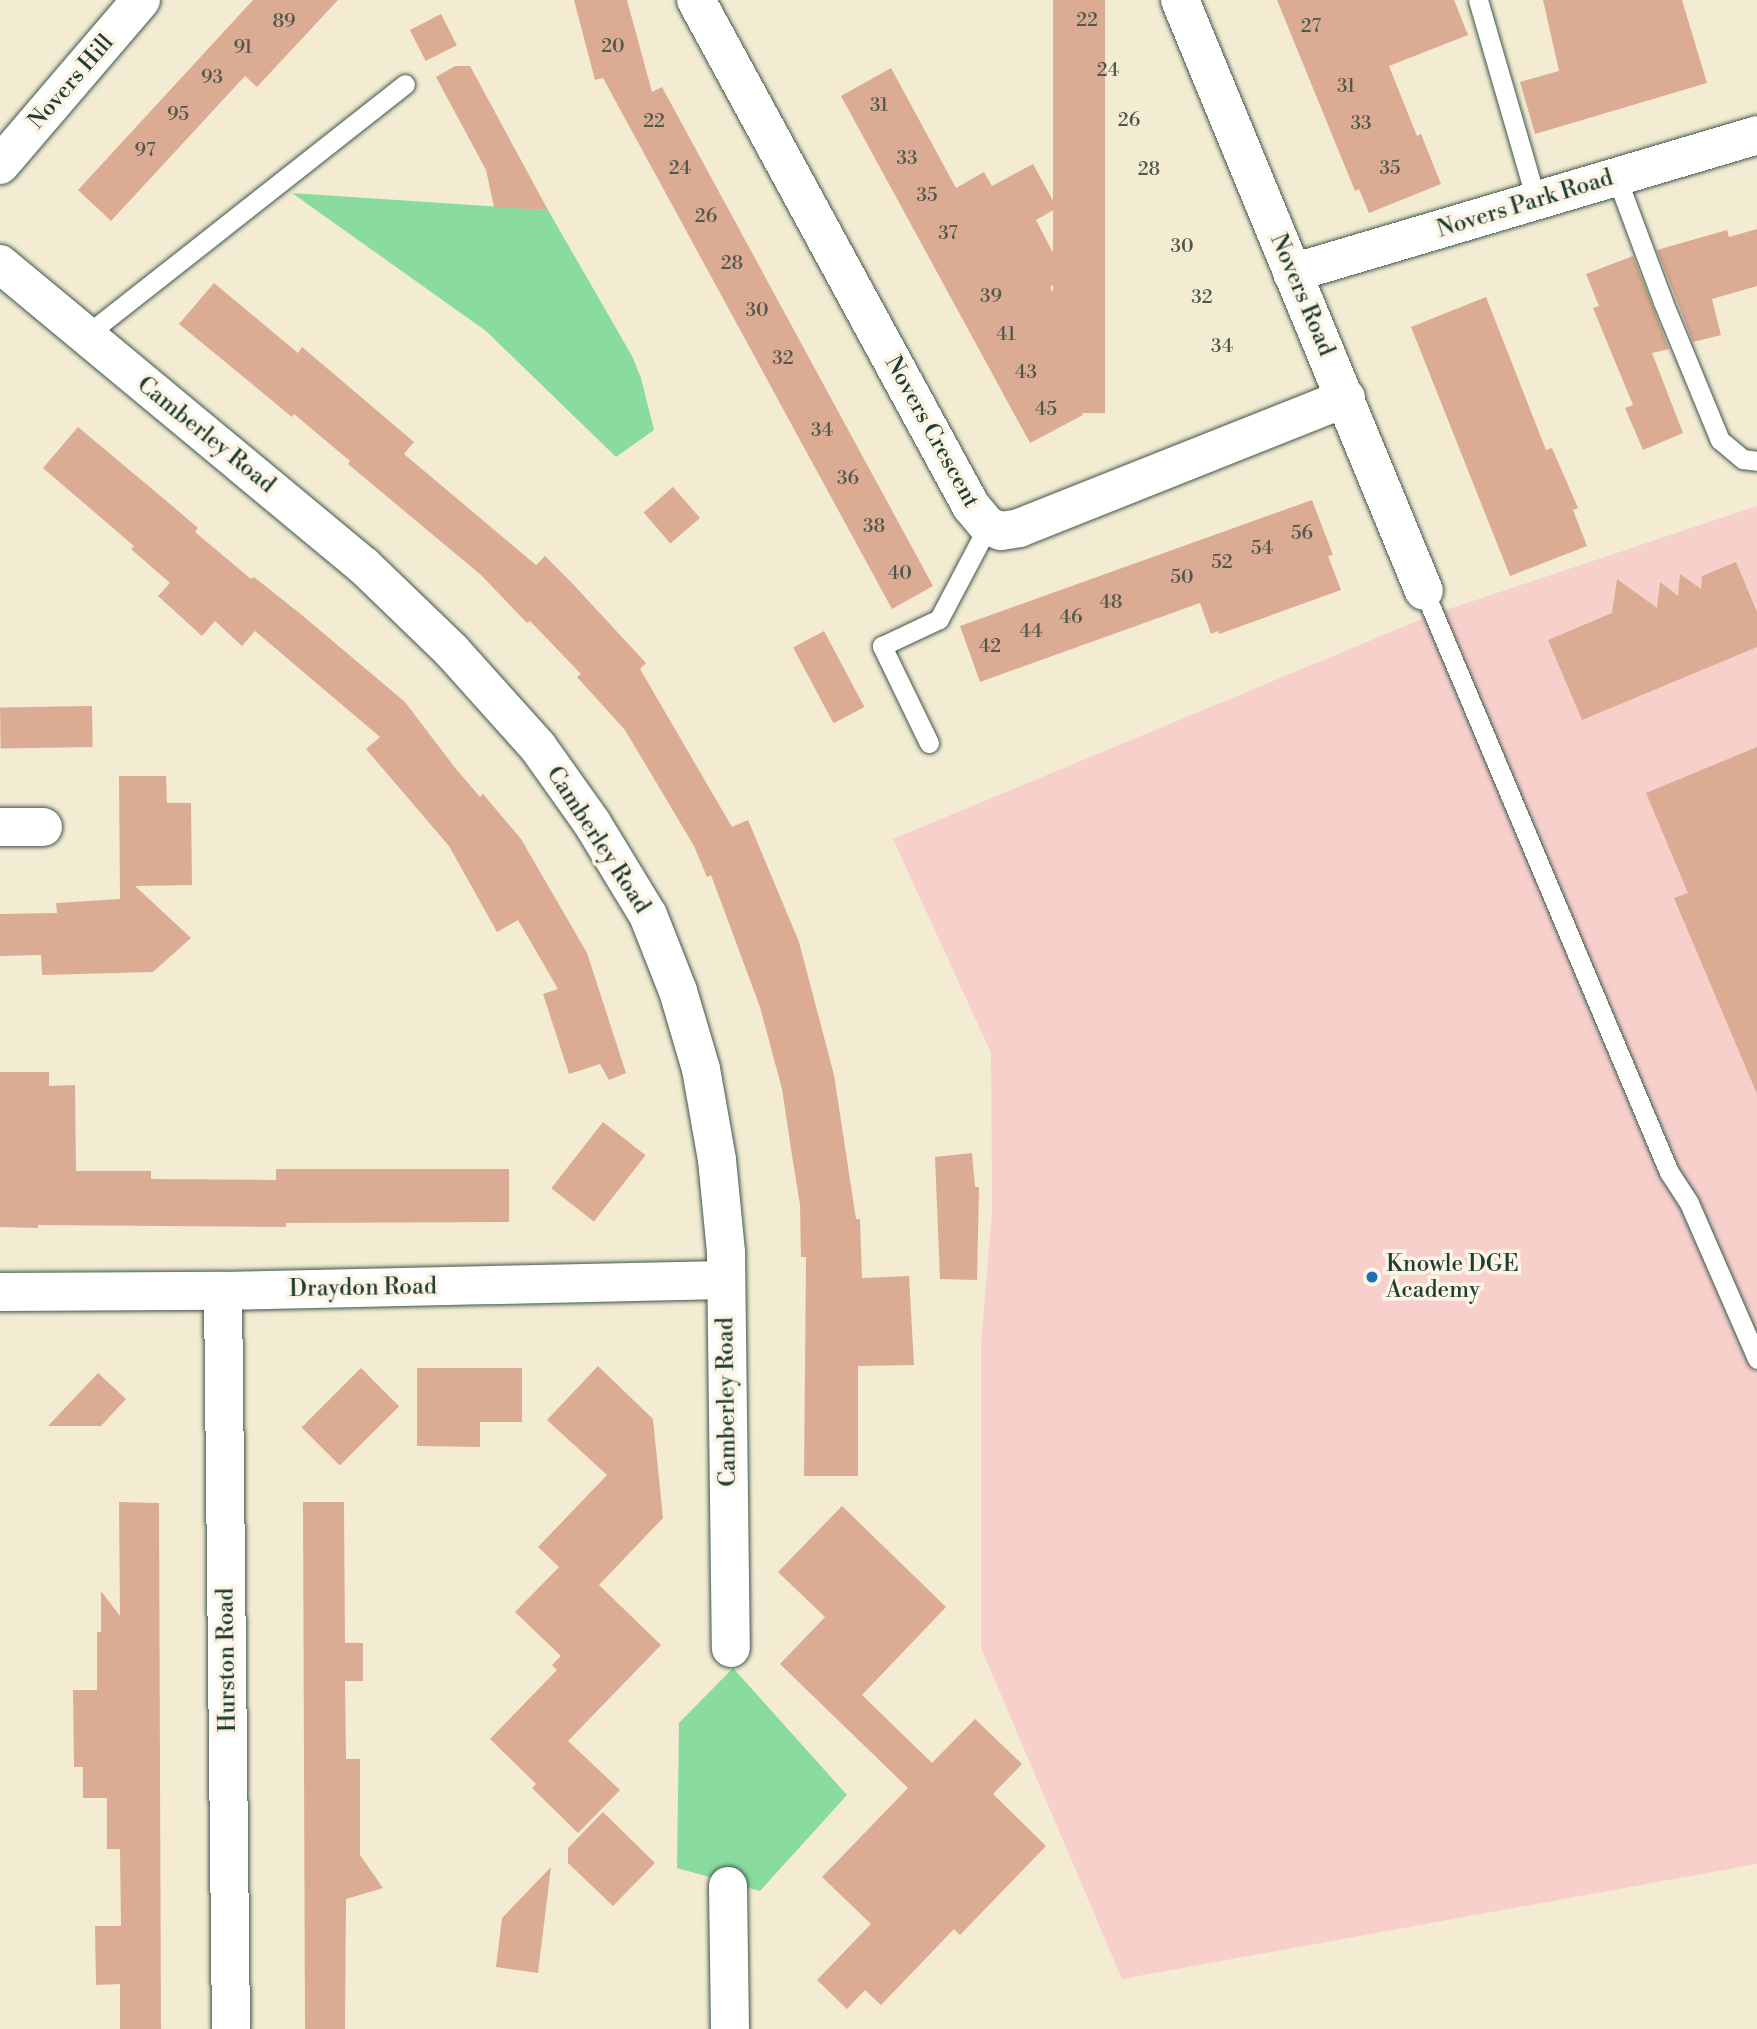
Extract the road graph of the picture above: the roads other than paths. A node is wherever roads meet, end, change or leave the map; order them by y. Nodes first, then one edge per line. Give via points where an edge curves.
1 (141, 0) edge
2 (696, 0) edge
3 (1180, 0) edge
4 (1478, 0) edge
5 (405, 84) dead end
6 (1757, 135) edge
7 (0, 165) edge
8 (1616, 176) junction
9 (1536, 200) junction
10 (0, 264) edge
11 (1292, 273) junction
12 (85, 336) junction
13 (1346, 398) junction
14 (1757, 461) edge
15 (988, 526) junction
16 (1424, 591) joint
17 (929, 743) dead end
18 (0, 827) edge
19 (43, 827) dead end
20 (725, 1280) junction
21 (223, 1291) junction
22 (0, 1292) edge
23 (1757, 1359) edge
24 (731, 1648) dead end
25 (728, 1886) dead end
26 (231, 2029) edge
27 (730, 2029) edge

1 - 7 street, Novers Hill
2 - 15 street, Novers Crescent via 971,506
3 - 11 street, Novers Road
4 - 9 lane
5 - 12 lane
6 - 8 street, Novers Park Road
8 - 9 street, Novers Park Road
8 - 14 lane via 1720,440 1743,459
9 - 11 street, Novers Park Road
10 - 12 street, Camberley Road
11 - 13 street, Novers Road
12 - 20 street, Camberley Road via 414,613 538,747 592,824 648,915 678,991 701,1069 717,1160
13 - 15 street, Novers Crescent via 1019,528 1001,531
13 - 16 street, Novers Road
15 - 17 lane via 939,619 882,646
16 - 23 lane via 1669,1172 1689,1203
18 - 19 street
20 - 21 street, Draydon Road
20 - 24 street, Camberley Road
21 - 22 street, Draydon Road
21 - 26 street, Hurston Road
25 - 27 street

